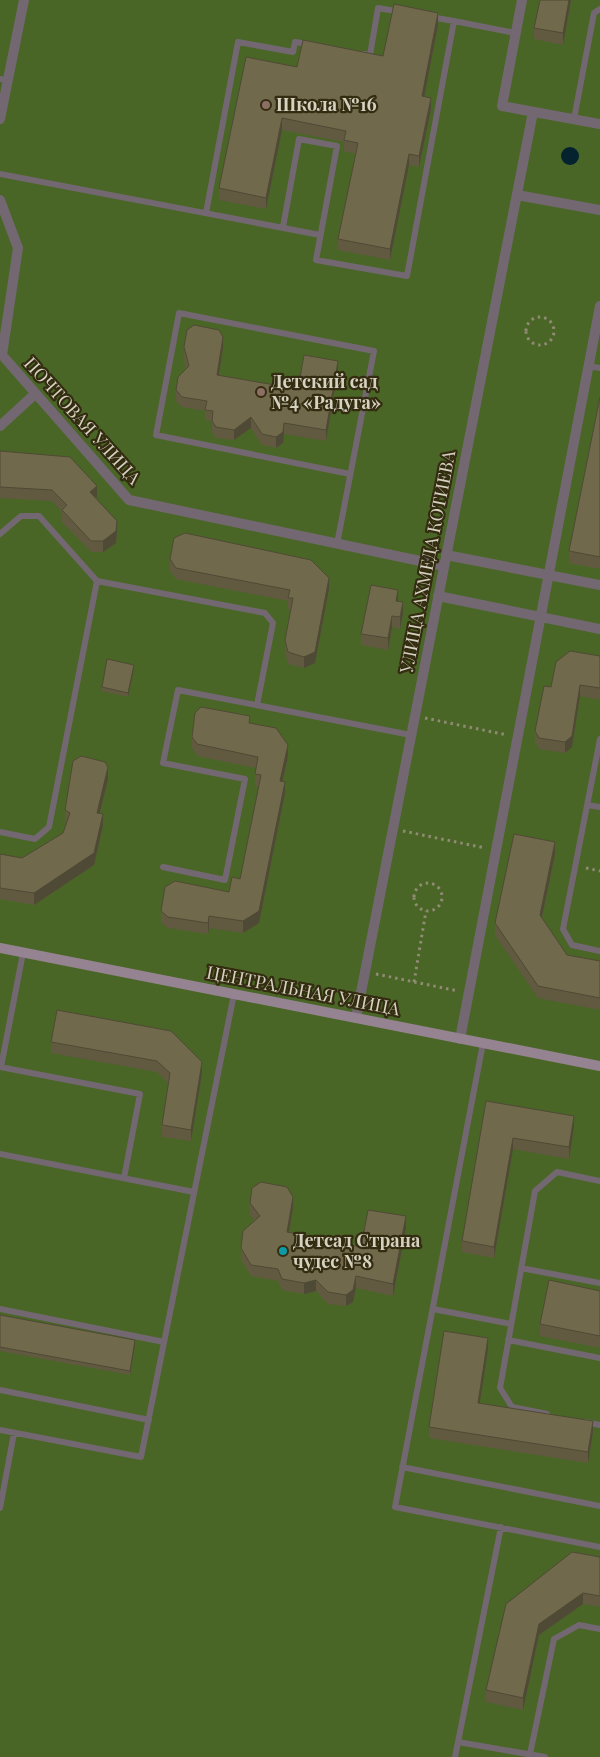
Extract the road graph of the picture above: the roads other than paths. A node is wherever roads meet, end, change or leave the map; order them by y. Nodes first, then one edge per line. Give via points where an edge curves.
1 (24, 0) edge
2 (522, 0) edge
3 (600, 9) edge
4 (406, 13) edge
5 (425, 16) edge
6 (454, 22) junction
7 (515, 33) junction
8 (313, 45) edge
9 (360, 54) edge
10 (4, 80) edge
11 (533, 112) junction
12 (0, 119) edge
13 (574, 119) junction
14 (600, 124) edge
15 (0, 174) edge
16 (517, 196) junction
17 (0, 200) edge
18 (600, 210) edge
19 (206, 213) junction
20 (283, 227) junction
21 (320, 234) junction
22 (600, 306) edge
23 (1, 356) edge
24 (589, 366) junction
25 (600, 368) edge
26 (35, 394) junction
27 (0, 426) edge
28 (350, 474) junction
29 (0, 534) edge
30 (337, 544) junction
31 (446, 555) junction
32 (444, 566) junction
33 (549, 575) junction
34 (97, 581) junction
35 (600, 585) edge
36 (438, 596) junction
37 (541, 617) junction
38 (600, 629) edge
39 (257, 705) junction
40 (411, 735) junction
41 (600, 739) edge
42 (587, 805) junction
43 (600, 807) edge
44 (0, 832) edge
45 (163, 867) dead end
46 (0, 948) edge
47 (600, 951) edge
48 (23, 953) junction
49 (234, 994) junction
50 (356, 1018) junction
51 (460, 1039) junction
52 (483, 1043) junction
53 (600, 1066) edge
54 (0, 1067) edge
55 (0, 1154) edge
56 (124, 1178) junction
57 (600, 1181) edge
58 (194, 1192) junction
59 (521, 1268) junction
60 (600, 1283) edge
61 (0, 1309) edge
62 (433, 1309) junction
63 (511, 1324) junction
64 (508, 1340) junction
65 (164, 1342) junction
66 (600, 1358) edge
67 (0, 1390) edge
68 (551, 1415) edge
69 (149, 1420) junction
70 (580, 1421) edge
71 (600, 1425) edge
72 (0, 1430) edge
73 (14, 1433) junction
74 (402, 1467) junction
75 (600, 1506) edge
76 (0, 1508) edge
77 (500, 1528) junction
78 (600, 1546) edge
79 (600, 1629) edge
80 (458, 1742) junction
81 (530, 1754) junction
82 (455, 1757) edge
83 (545, 1757) edge

1 - 10 street
2 - 7 street
3 - 13 lane via 594,13
4 - 9 lane via 378,8 370,55
5 - 6 lane
6 - 7 lane
6 - 21 lane via 407,276 316,260
7 - 11 street via 502,106
8 - 19 lane via 294,42 293,52 238,42
10 - 12 street
11 - 13 street
11 - 16 street, УЛИЦА АХМЕДА КОТИЕВА
13 - 14 street
15 - 19 lane
16 - 18 street
16 - 31 street, УЛИЦА АХМЕДА КОТИЕВА
17 - 23 street, ПОЧТОВАЯ УЛИЦА via 18,248
19 - 20 lane
20 - 21 lane
20 - 21 lane via 299,139 337,146
22 - 24 street
23 - 26 street, ПОЧТОВАЯ УЛИЦА
24 - 25 lane
24 - 33 street
26 - 27 street
26 - 30 street, ПОЧТОВАЯ УЛИЦА via 129,500
28 - 28 lane via 374,351 179,314 156,435
28 - 30 lane
29 - 34 lane via 22,516 40,516
30 - 32 street, ПОЧТОВАЯ УЛИЦА
31 - 32 street, УЛИЦА АХМЕДА КОТИЕВА
31 - 33 street
32 - 36 street, УЛИЦА АХМЕДА КОТИЕВА
33 - 35 street
33 - 37 street
34 - 39 lane via 265,613 273,623
34 - 44 lane via 49,827 35,839
36 - 37 street
36 - 40 street, УЛИЦА АХМЕДА КОТИЕВА
37 - 38 street
37 - 51 street
39 - 40 lane
39 - 45 lane via 178,690 163,764 245,779 225,880
40 - 50 street, УЛИЦА АХМЕДА КОТИЕВА
41 - 42 lane
42 - 43 lane
42 - 47 lane via 563,929 572,946
46 - 48 street, ЦЕНТРАЛЬНАЯ УЛИЦА
48 - 49 street, ЦЕНТРАЛЬНАЯ УЛИЦА
48 - 54 lane
49 - 50 street, ЦЕНТРАЛЬНАЯ УЛИЦА
49 - 58 lane
50 - 51 street, ЦЕНТРАЛЬНАЯ УЛИЦА
51 - 52 street, ЦЕНТРАЛЬНАЯ УЛИЦА
52 - 53 street, ЦЕНТРАЛЬНАЯ УЛИЦА
52 - 62 lane
54 - 56 lane via 140,1094
55 - 56 lane
56 - 58 lane
57 - 59 lane via 557,1172 535,1191
58 - 65 lane
59 - 60 lane
59 - 63 lane
61 - 65 lane
62 - 63 lane
62 - 74 lane
63 - 64 lane
64 - 66 lane
64 - 68 lane via 500,1388 512,1407
65 - 69 lane
67 - 69 lane
69 - 73 lane via 141,1457
70 - 71 lane
72 - 73 lane
73 - 76 lane
74 - 75 lane
74 - 77 lane via 395,1507
77 - 78 lane
77 - 80 lane
79 - 81 lane via 579,1625 554,1638
80 - 81 lane
80 - 82 lane
81 - 83 lane

